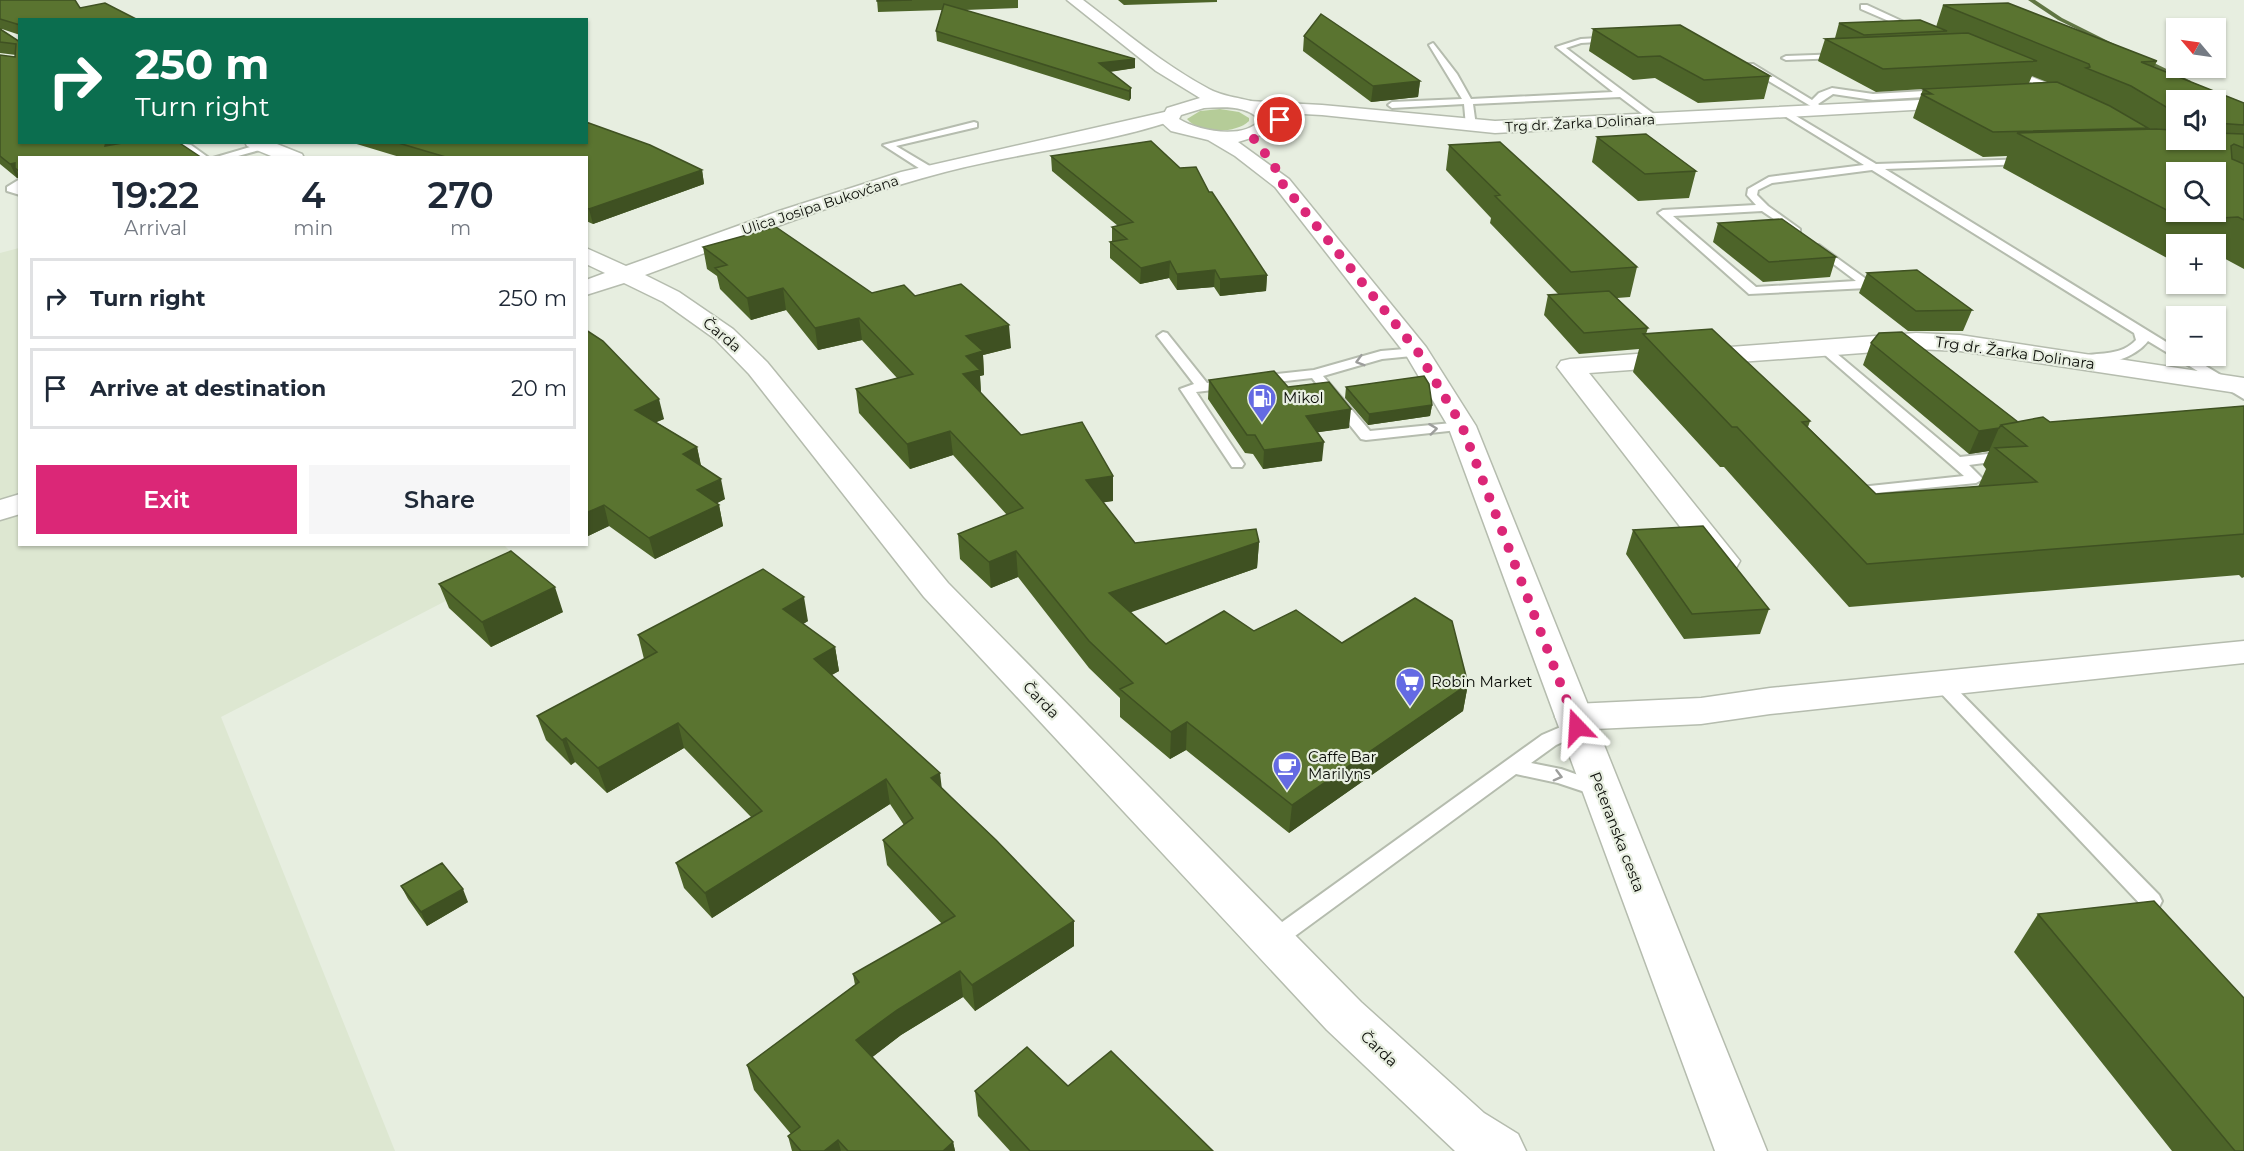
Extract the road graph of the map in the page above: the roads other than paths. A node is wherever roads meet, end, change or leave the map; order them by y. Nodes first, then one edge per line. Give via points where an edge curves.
1 (1074, 0) edge
2 (1864, 7) dead end
3 (1924, 33) edge
4 (1619, 38) edge
5 (1433, 45) dead end
6 (1845, 56) edge
7 (1786, 58) dead end
8 (1736, 60) edge
9 (1996, 64) edge
10 (1162, 67) junction
11 (1832, 91) junction
12 (1956, 93) edge
13 (2041, 93) joint
14 (1620, 94) junction
15 (1468, 101) junction
16 (1980, 102) edge
17 (1230, 103) junction
18 (1392, 105) edge
19 (1249, 106) junction
20 (2070, 106) edge
21 (1818, 107) junction
22 (1854, 109) junction
23 (1175, 112) junction
24 (1351, 112) junction
25 (1785, 113) junction
26 (1656, 120) junction
27 (974, 125) dead end
28 (1471, 126) junction
29 (1261, 129) junction
30 (1185, 131) junction
31 (1214, 136) junction
32 (1058, 141) junction
33 (259, 144) edge
34 (127, 156) edge
35 (201, 156) edge
36 (225, 156) edge
37 (291, 156) edge
38 (2041, 161) edge
39 (1876, 167) junction
40 (929, 170) junction
41 (1282, 183) junction
42 (18, 184) edge
43 (18, 191) edge
44 (1764, 208) junction
45 (588, 256) edge
46 (627, 274) junction
47 (588, 287) edge
48 (2140, 330) junction
49 (1162, 336) dead end
50 (1823, 346) junction
51 (2166, 347) edge
52 (1418, 352) junction
53 (2071, 360) junction
54 (2199, 366) edge
55 (1315, 374) junction
56 (1203, 387) junction
57 (2238, 388) edge
58 (1462, 426) junction
59 (2022, 452) edge
60 (1957, 462) junction
61 (1238, 464) dead end
62 (1833, 486) edge
63 (18, 504) edge
64 (0, 511) edge
65 (1743, 584) edge
66 (2244, 652) edge
67 (1941, 683) junction
68 (1576, 722) junction
69 (1514, 766) junction
70 (1601, 790) junction
71 (2151, 901) edge
72 (1272, 941) junction
73 (1500, 1151) edge
74 (1741, 1151) edge

1 - 10 street
2 - 3 lane
4 - 14 lane via 1560,47
5 - 15 lane
6 - 7 lane
8 - 21 lane
9 - 13 lane
10 - 17 street via 1204,94
10 - 23 street via 1183,95 1185,102
11 - 12 lane via 1873,97
11 - 21 lane via 1822,95
11 - 22 lane
13 - 20 street
14 - 15 lane
14 - 26 lane
15 - 18 lane
15 - 28 lane
16 - 22 street, Trg dr. Žarka Dolinara
17 - 19 street, Trg dr. Žarka Dolinara
17 - 23 street, Ulica Josipa Bukovčana via 1203,103
19 - 24 street, Trg dr. Žarka Dolinara
19 - 29 street, Peteranska cesta via 1270,120
21 - 22 street, Trg dr. Žarka Dolinara
21 - 25 street, Trg dr. Žarka Dolinara
23 - 30 street via 1169,121
23 - 32 street, Ulica Josipa Bukovčana via 1148,123
24 - 28 street, Trg dr. Žarka Dolinara
24 - 29 street, Trg dr. Žarka Dolinara via 1299,116
25 - 26 street, Trg dr. Žarka Dolinara
25 - 39 lane
26 - 28 street, Trg dr. Žarka Dolinara
27 - 40 lane via 888,145
29 - 31 street, Trg dr. Žarka Dolinara
29 - 41 street, Peteranska cesta via 1254,139
30 - 31 street, Ulica Josipa Bukovčana
30 - 32 street, Ulica Josipa Bukovčana
31 - 41 street, Peteranska cesta
32 - 40 street, Ulica Josipa Bukovčana
33 - 36 lane
33 - 37 street
34 - 35 lane via 175,145 188,147
38 - 39 lane
39 - 44 lane via 1769,180 1753,189 1752,195
39 - 48 lane
40 - 46 street, Ulica Josipa Bukovčana via 798,210
41 - 52 street, Peteranska cesta
42 - 43 lane via 11,189
44 - 44 lane via 1663,213 1753,291 1866,284
45 - 46 street, Čarda
46 - 47 street, Ulica Josipa Bukovčana
46 - 72 street, Čarda via 671,297 724,334 758,368 936,590
48 - 51 lane
48 - 53 lane via 2142,340 2137,348 2124,354
49 - 56 lane
50 - 53 street, Trg dr. Žarka Dolinara via 1938,341
50 - 60 lane
50 - 65 street, Trg dr. Žarka Dolinara via 1713,364 1570,367
52 -> 55 lane via 1381,355
52 - 58 street, Peteranska cesta
53 - 57 street, Trg dr. Žarka Dolinara
54 - 57 lane
55 - 56 lane
55 -> 58 lane via 1366,436
56 - 61 lane via 1187,389
58 - 68 street, Peteranska cesta
59 - 60 lane
60 - 62 lane via 1976,480 1840,494
63 - 64 street
66 - 67 street
67 - 68 street
67 - 71 lane
68 - 69 lane
68 - 70 street, Peteranska cesta
69 -> 70 lane
69 - 72 lane
70 - 74 street, Peteranska cesta
72 - 73 street, Čarda via 1344,1016 1442,1108

